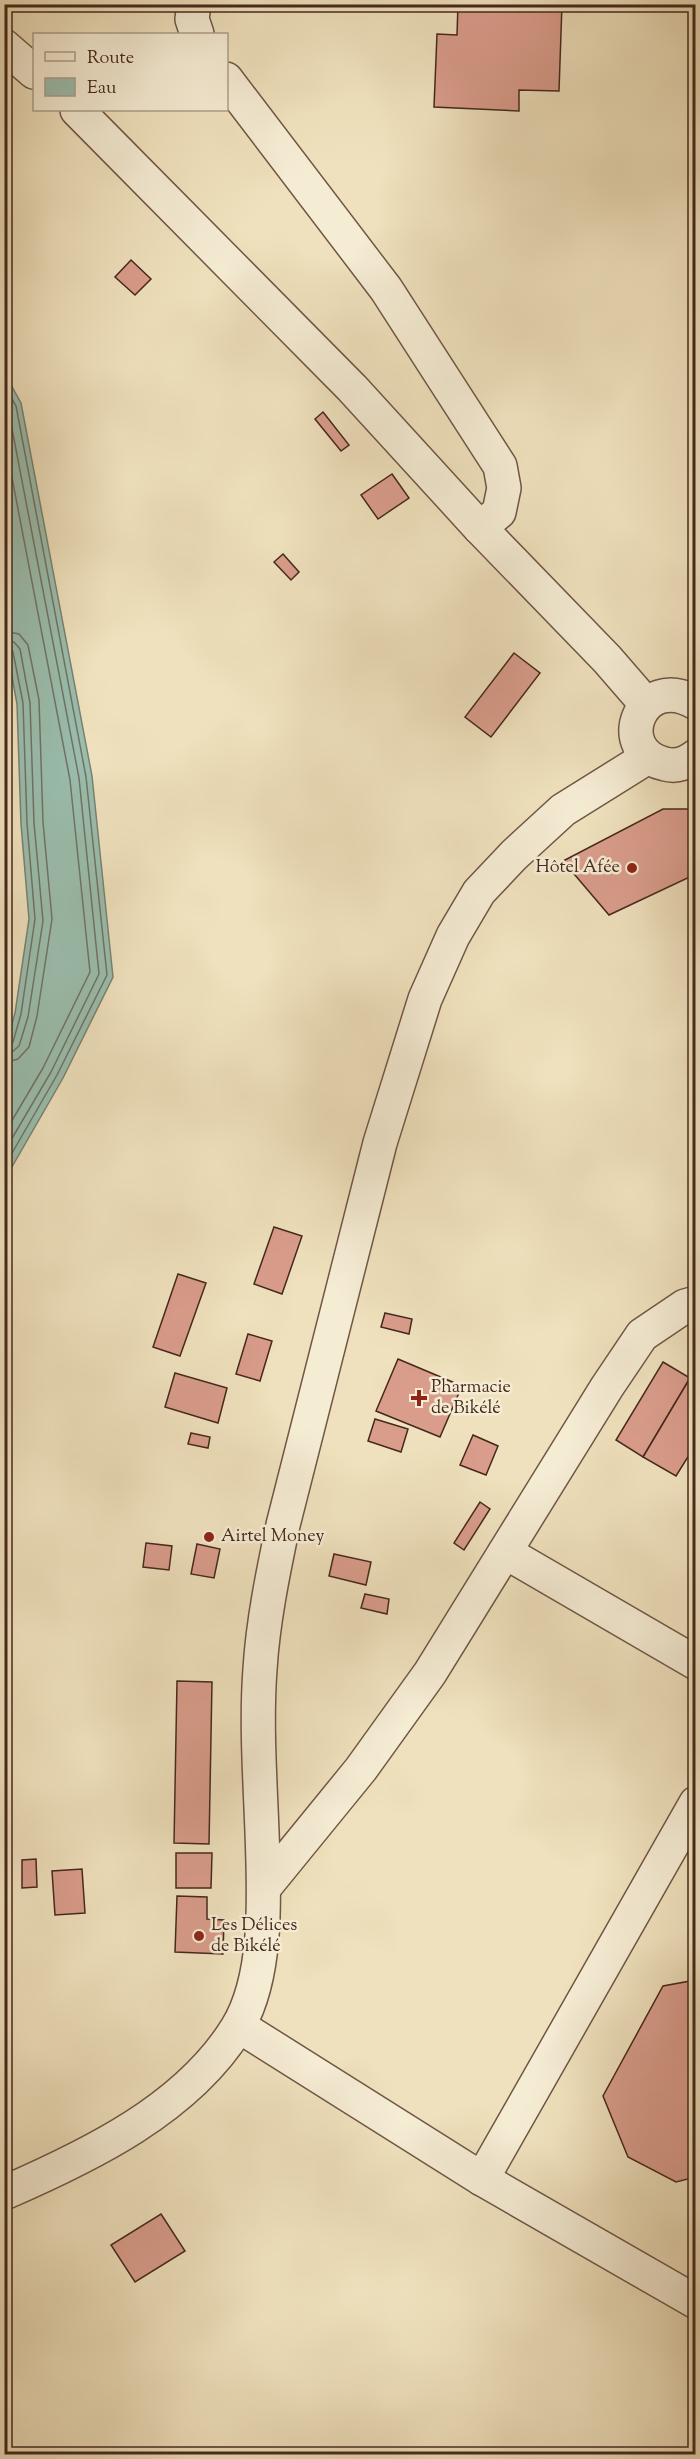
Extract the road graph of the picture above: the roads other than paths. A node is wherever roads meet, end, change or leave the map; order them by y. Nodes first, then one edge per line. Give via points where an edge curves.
1 (194, 4) edge
2 (197, 33) edge
3 (4, 46) edge
4 (33, 71) edge
5 (228, 82) edge
6 (78, 111) edge
7 (480, 528) junction
8 (696, 703) edge
9 (646, 704) junction
10 (648, 757) junction
11 (691, 762) edge
12 (696, 1303) edge
13 (505, 1552) junction
14 (696, 1663) edge
15 (696, 1803) edge
16 (264, 1888) junction
17 (239, 2026) junction
18 (482, 2179) junction
19 (4, 2193) edge
20 (696, 2302) edge

1 - 2 street via 192,19
3 - 4 street
5 - 7 street via 386,289 500,466 504,488 499,512
6 - 7 street via 352,388
7 - 9 street
8 - 9 street via 672,694
9 - 10 street via 636,729 640,747
10 - 11 street via 671,765
10 - 16 street via 563,810 479,892 453,936 425,999 380,1143 271,1585 260,1668
12 - 13 street via 685,1306 642,1335
13 - 14 street
13 - 16 street via 424,1682 361,1769
15 - 18 street
16 - 17 street via 261,1959
17 - 18 street
17 - 19 street via 216,2058 163,2108 67,2166
18 - 20 street

